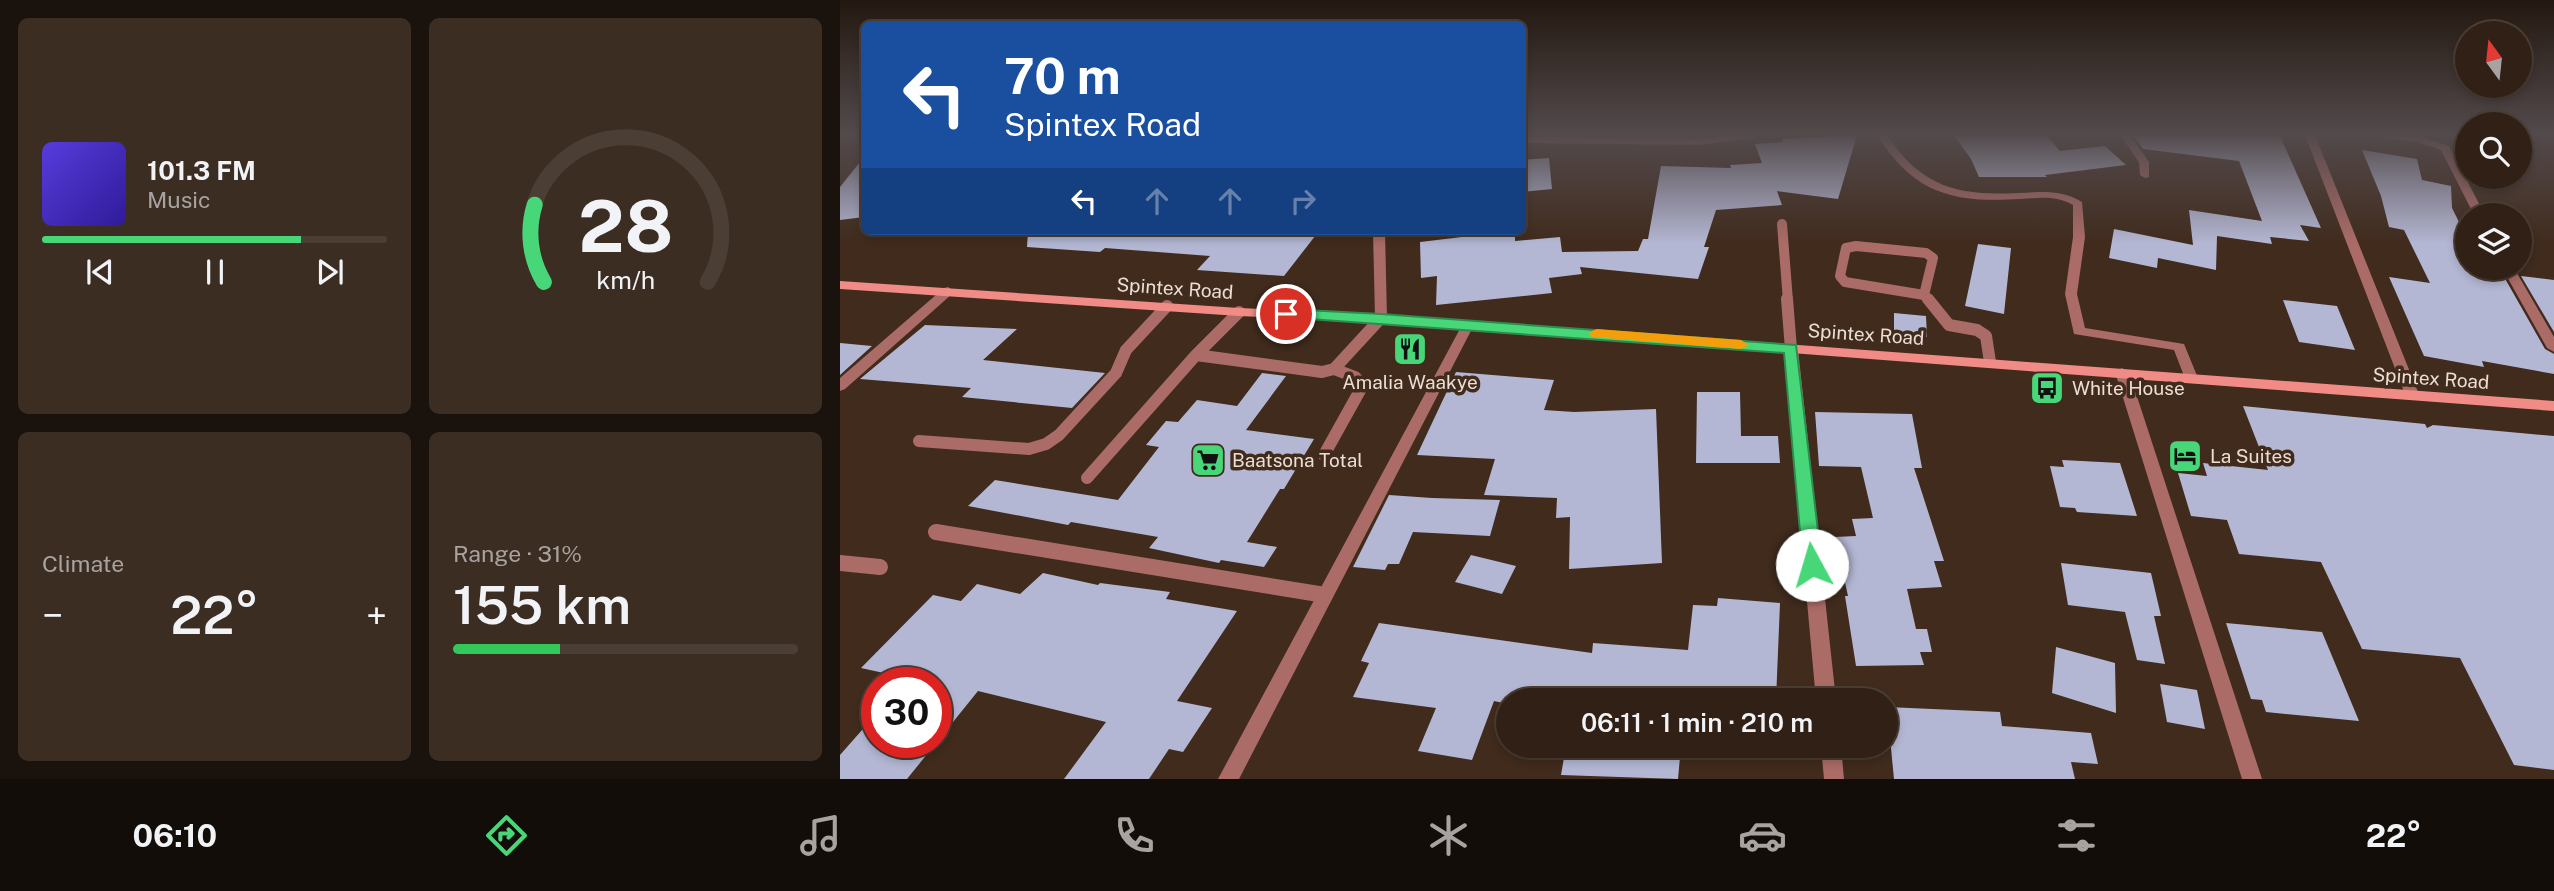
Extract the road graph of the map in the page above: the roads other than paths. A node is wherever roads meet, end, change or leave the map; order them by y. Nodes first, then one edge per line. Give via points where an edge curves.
1 (1909, 171) edge
2 (2145, 171) edge
3 (2324, 171) edge
4 (2457, 171) edge
5 (2145, 175) dead end
6 (2474, 203) edge
7 (1782, 224) dead end
8 (1379, 235) edge
9 (2515, 280) edge
10 (840, 285) edge
11 (948, 291) junction
12 (1924, 295) junction
13 (1167, 306) junction
14 (1239, 312) junction
15 (1381, 318) junction
16 (1468, 325) junction
17 (2554, 348) edge
18 (1791, 349) junction
19 (1196, 355) junction
20 (1990, 362) junction
21 (1334, 369) junction
22 (2122, 372) junction
23 (2191, 378) junction
24 (840, 386) edge
25 (2413, 397) junction
26 (2554, 405) edge
27 (919, 441) dead end
28 (1324, 455) dead end
29 (1087, 478) dead end
30 (936, 532) dead end
31 (840, 563) edge
32 (880, 566) dead end
33 (1325, 595) junction
34 (1825, 688) edge
35 (1831, 758) edge
36 (1228, 779) edge
37 (1834, 779) edge
38 (2252, 779) edge

1 - 23 street via 1943,191 1979,198 2057,194 2078,204 2079,237 2071,294 2079,331 2179,347
2 - 5 street
3 - 25 street
4 - 6 street
7 - 18 lane
8 - 15 street
9 - 17 street
10 - 11 main road, Spintex Road
11 - 13 main road, Spintex Road
11 - 24 street
12 - 12 lane via 1930,255 1846,248 1840,276 1845,282
12 - 20 lane via 1949,326 1986,336
13 - 14 main road, Spintex Road
13 - 27 lane via 1126,350 1116,373 1059,435 1045,444 1029,449
14 - 15 main road, Spintex Road
14 - 19 lane
15 - 16 main road, Spintex Road
15 - 21 lane
16 - 18 main road, Spintex Road
16 - 33 street
18 - 20 main road, Spintex Road
18 - 34 street
19 - 21 lane via 1311,371
19 - 29 lane
20 - 22 main road, Spintex Road
21 - 28 lane via 1363,385
22 - 23 main road, Spintex Road
22 - 38 street
23 - 25 main road, Spintex Road
25 - 26 main road, Spintex Road
30 - 33 lane
31 - 32 lane
33 - 36 street
35 - 37 street

